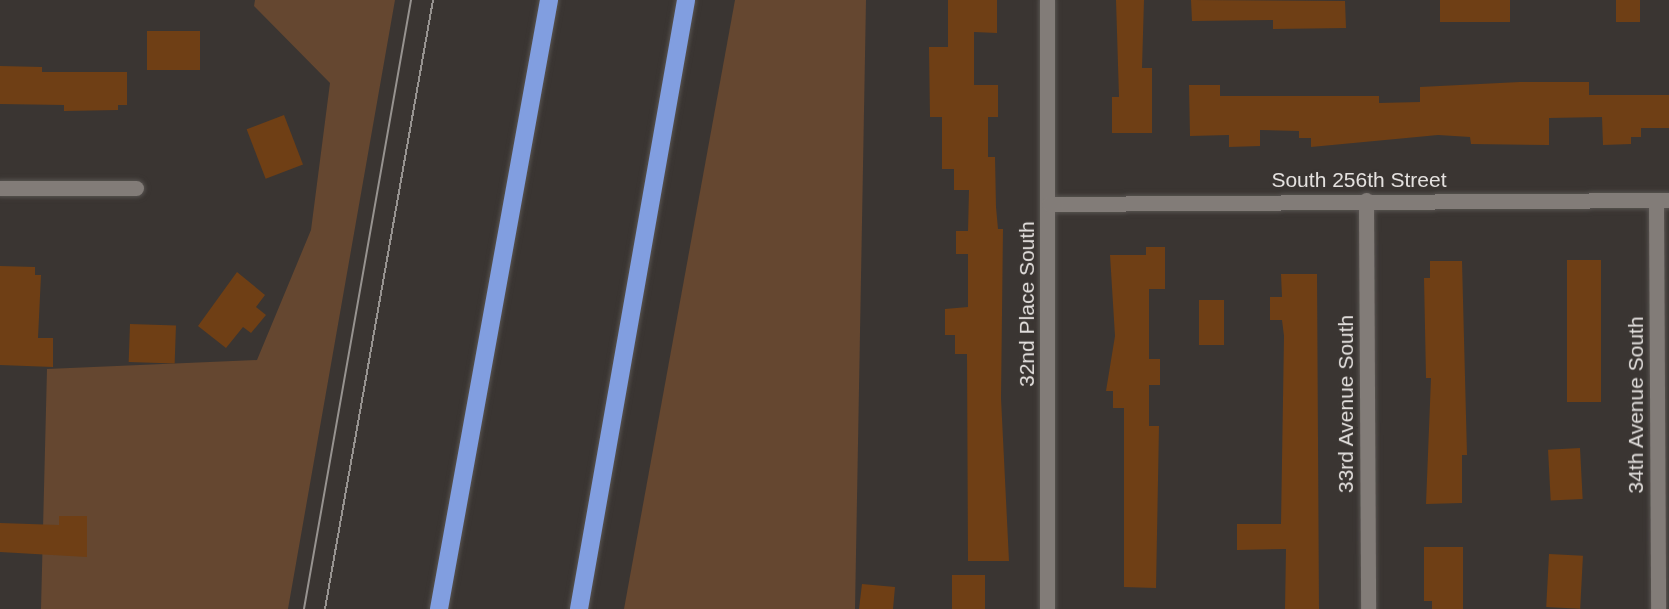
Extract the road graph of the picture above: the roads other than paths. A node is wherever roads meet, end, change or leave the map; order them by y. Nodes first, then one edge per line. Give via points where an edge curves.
1 (549, 0) edge
2 (686, 0) edge
3 (1047, 0) edge
4 (0, 188) edge
5 (136, 188) dead end
6 (1366, 200) junction
7 (1663, 200) edge
8 (1049, 204) junction
9 (439, 609) edge
10 (579, 609) edge
11 (1047, 609) edge
12 (1368, 609) edge
13 (1658, 609) edge

1 - 9 highway
2 - 10 highway
3 - 8 street, 32nd Place South
4 - 5 street
6 - 7 street, South 256th Street
6 - 8 street, South 256th Street
6 - 12 street, 33rd Avenue South
7 - 13 street, 34th Avenue South
8 - 11 street, 32nd Place South

